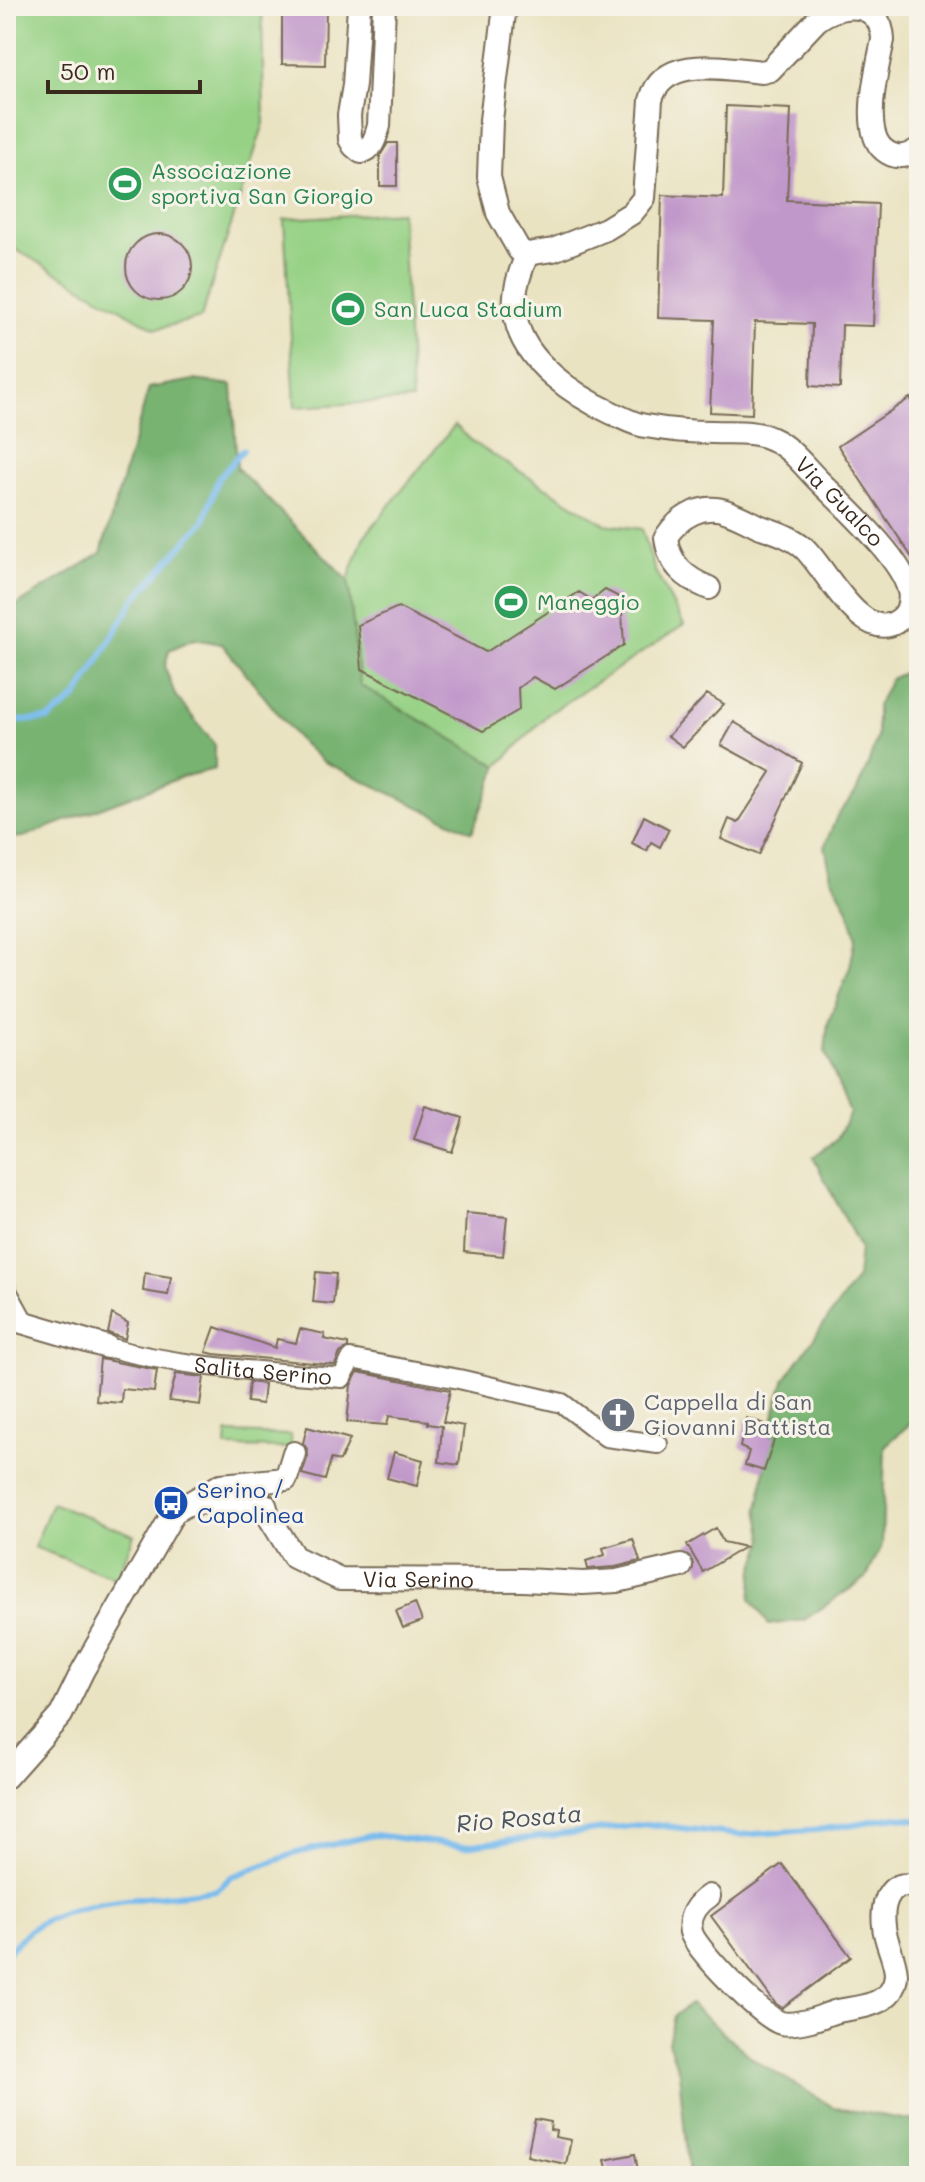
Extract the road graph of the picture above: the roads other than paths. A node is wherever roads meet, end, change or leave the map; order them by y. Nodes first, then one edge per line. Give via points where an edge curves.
1 (359, 6) edge
2 (384, 6) edge
3 (505, 6) edge
4 (919, 149) edge
5 (527, 254) junction
6 (709, 588) dead end
7 (6, 1293) edge
8 (107, 1347) joint
9 (658, 1444) dead end
10 (294, 1453) dead end
11 (191, 1503) junction
12 (681, 1566) dead end
13 (6, 1777) edge
14 (919, 1889) edge
15 (709, 1896) dead end

1 - 2 street via 349,115 350,139 361,152 373,144 379,126
3 - 5 street via 489,177 498,213 519,250
4 - 5 street via 894,157 879,146 872,122 883,30 867,10 839,9 816,21 770,70 704,67 677,71 660,81 651,100 640,205 606,229 553,250
5 - 6 street, Via Gualco via 515,288 516,321 532,352 564,385 642,426 755,433 774,439 869,531 910,592 904,617 891,625 865,620 803,546 712,509 685,517 666,537 679,571
7 - 8 street, Salita Serino via 22,1322
8 - 9 street, Salita Serino via 155,1358 342,1378 351,1359 562,1403 606,1437
10 - 11 street via 286,1479 221,1485
11 - 12 street, Via Serino via 251,1500 265,1505 294,1557 340,1579 583,1583
11 - 13 street via 174,1512 164,1527 61,1715
14 - 15 street via 896,1886 885,1901 884,1927 896,1974 888,1995 866,2006 789,2023 764,2013 697,1945 690,1922 699,1902

